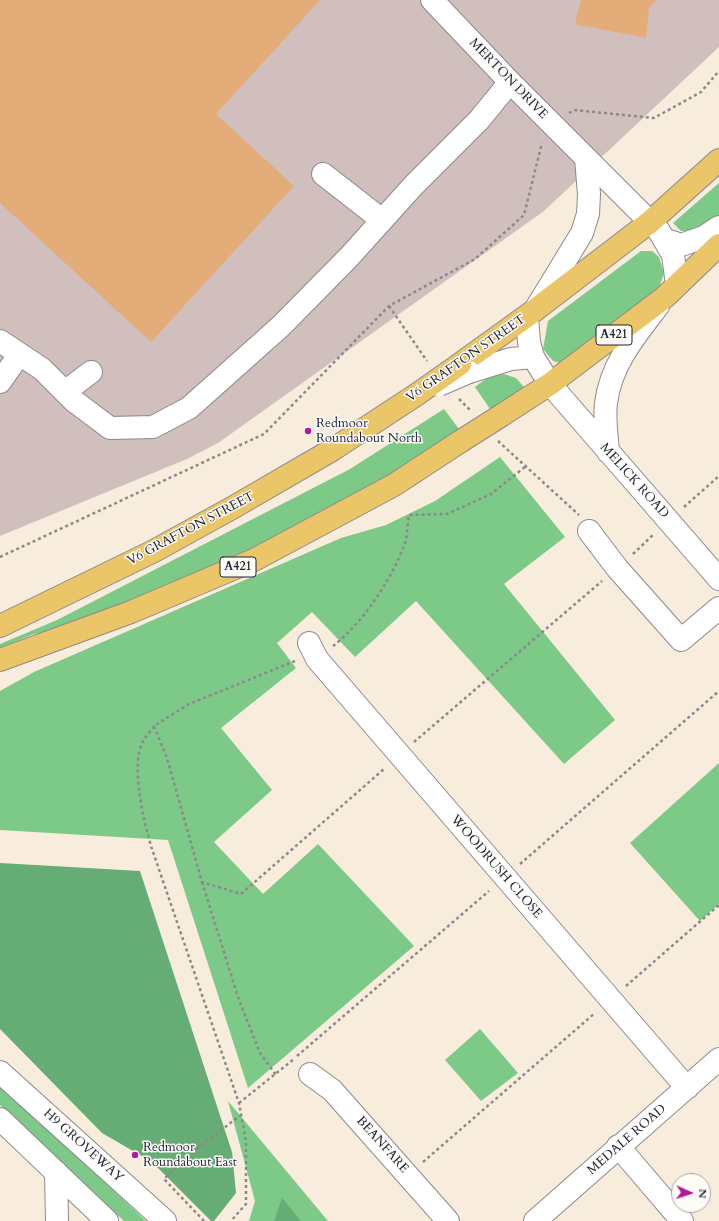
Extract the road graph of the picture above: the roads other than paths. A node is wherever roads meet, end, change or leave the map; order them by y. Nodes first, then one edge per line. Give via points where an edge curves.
1 (432, 0) edge
2 (510, 82) junction
3 (586, 158) junction
4 (719, 160) edge
5 (323, 174) dead end
6 (382, 220) junction
7 (650, 222) junction
8 (719, 227) edge
9 (666, 240) junction
10 (719, 245) edge
11 (671, 291) junction
12 (531, 314) junction
13 (0, 341) edge
14 (19, 355) junction
15 (533, 357) junction
16 (465, 368) junction
17 (91, 372) dead end
18 (0, 382) edge
19 (550, 384) junction
20 (66, 391) junction
21 (608, 452) junction
22 (589, 531) dead end
23 (719, 579) edge
24 (719, 608) edge
25 (0, 626) edge
26 (313, 651) road end
27 (0, 660) edge
28 (719, 1059) edge
29 (0, 1072) edge
30 (310, 1074) dead end
31 (687, 1088) junction
32 (0, 1119) edge
33 (618, 1146) junction
34 (56, 1172) junction
35 (57, 1221) edge
36 (107, 1221) edge
37 (165, 1221) edge
38 (448, 1221) edge
39 (535, 1221) edge
40 (682, 1221) edge

1 - 2 street, MERTON DRIVE
2 - 3 street, MERTON DRIVE
2 - 6 street via 479,120
3 - 7 street, MERTON DRIVE
3 - 12 street via 588,214 582,233
4 - 7 highway, V6 GRAFTON STREET
5 - 6 street
6 - 20 street via 281,326 189,408 153,427 110,428 74,401
7 - 9 street, MERTON DRIVE
7 - 12 highway, V6 GRAFTON STREET
8 - 9 street via 704,237 680,245
9 - 11 street via 674,261
10 - 11 highway, A421
11 - 19 highway, A421
11 - 21 street via 626,349 612,374 606,405
12 - 15 street, MELICK ROAD via 529,342
12 - 16 highway, V6 GRAFTON STREET
13 - 14 street
14 - 18 street
14 - 20 street via 42,369
15 - 16 street
15 - 19 street, MELICK ROAD
16 - 25 highway, V6 GRAFTON STREET, bridge via 416,395 332,450 232,508 154,551
17 - 20 street
19 - 21 street, MELICK ROAD
19 - 27 highway, A421, bridge via 394,485 254,560 131,612
21 - 23 street, MELICK ROAD
22 - 24 street via 617,568 682,640
26 - 31 street, WOODRUSH CLOSE via 399,755
28 - 31 street, MEDALE ROAD
29 - 37 street, H9 GROVEWAY
30 - 38 street, BEANFARE via 332,1090
31 - 33 street, MEDALE ROAD
32 - 34 street
33 - 39 street, MEDALE ROAD
33 - 40 street
34 - 35 street
34 - 36 street

